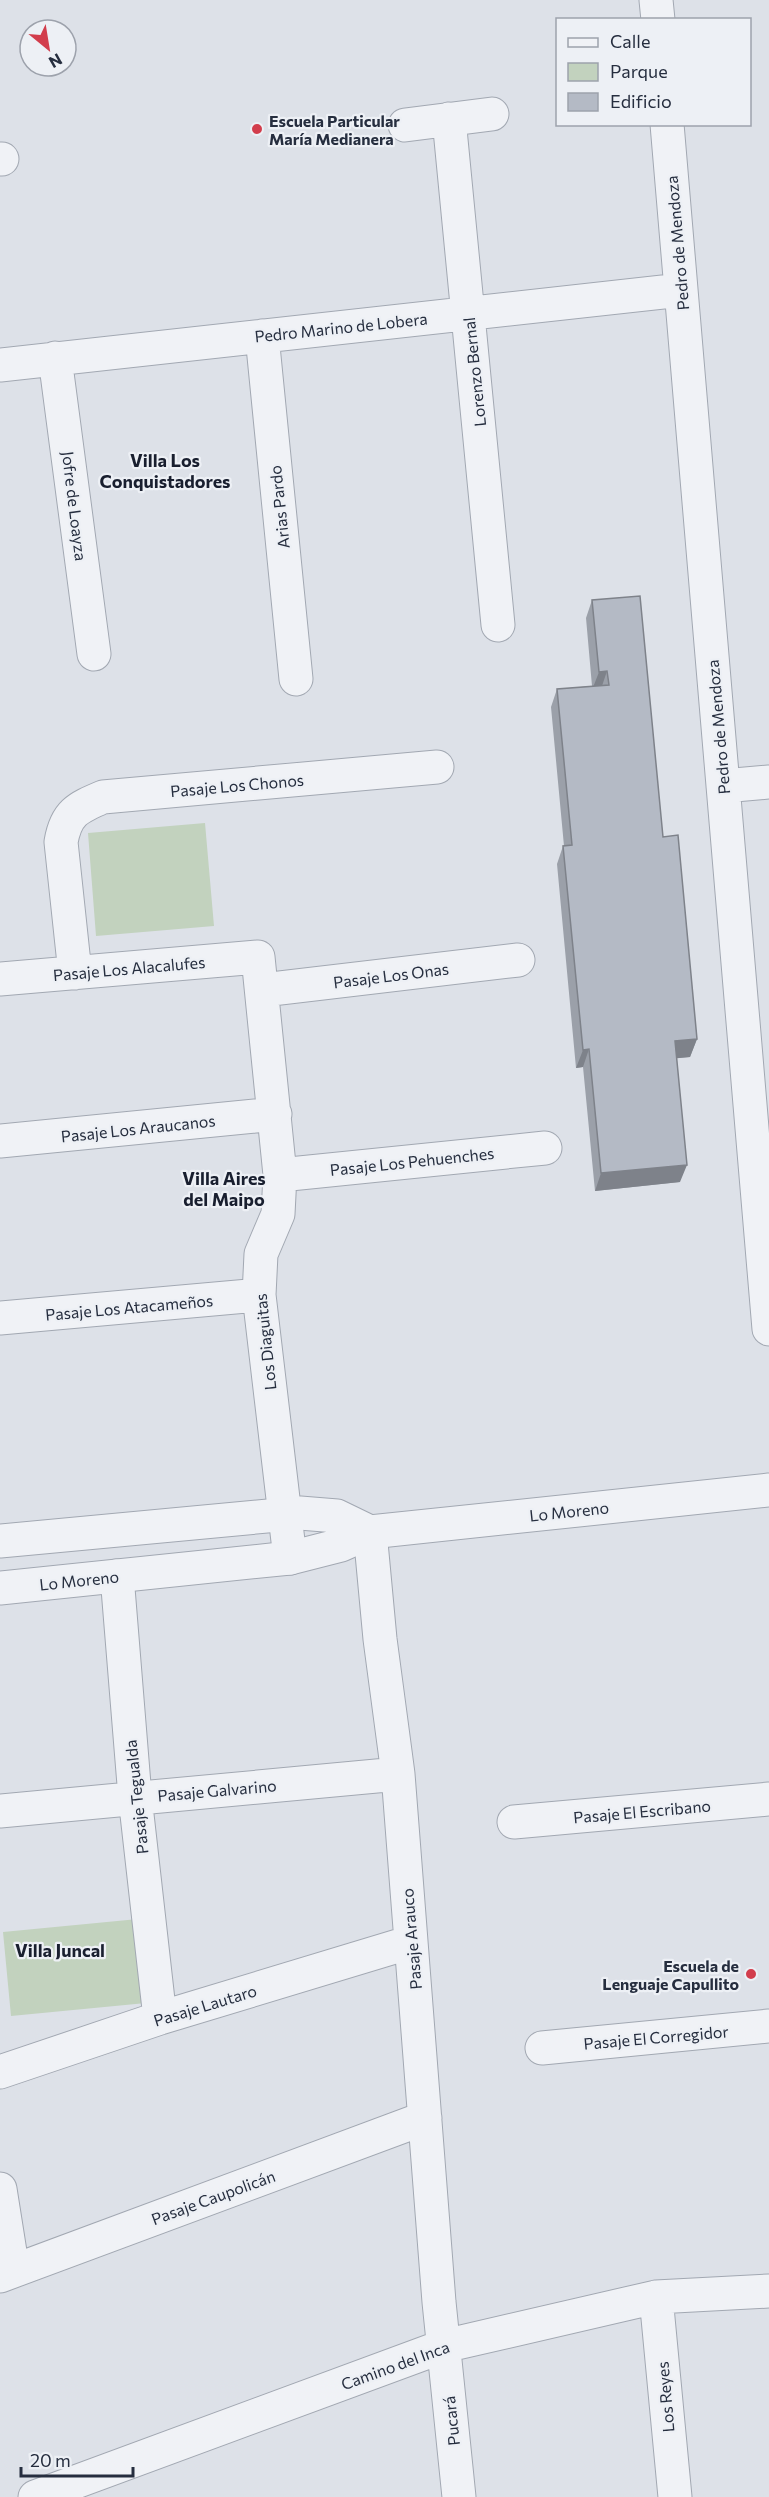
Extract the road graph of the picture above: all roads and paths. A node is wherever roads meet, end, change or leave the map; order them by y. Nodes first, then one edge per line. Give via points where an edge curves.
1 (657, 0) edge
2 (658, 18) edge
3 (492, 114) dead end
4 (449, 119) junction
5 (405, 124) dead end
6 (667, 126) edge
7 (681, 290) junction
8 (468, 313) junction
9 (262, 336) junction
10 (56, 358) junction
11 (0, 364) edge
12 (498, 625) dead end
13 (94, 654) dead end
14 (296, 679) dead end
15 (437, 767) dead end
16 (769, 782) edge
17 (723, 786) junction
18 (258, 957) joint
19 (518, 960) dead end
20 (75, 973) junction
21 (0, 980) edge
22 (263, 990) junction
23 (275, 1114) junction
24 (0, 1141) edge
25 (545, 1148) dead end
26 (280, 1175) junction
27 (259, 1295) junction
28 (0, 1318) edge
29 (769, 1329) edge
30 (769, 1490) edge
31 (285, 1514) junction
32 (370, 1532) junction
33 (0, 1541) edge
34 (290, 1558) junction
35 (117, 1576) junction
36 (0, 1588) edge
37 (398, 1774) junction
38 (135, 1797) junction
39 (769, 1799) edge
40 (0, 1811) edge
41 (514, 1822) dead end
42 (411, 1942) junction
43 (160, 2018) junction
44 (769, 2026) edge
45 (542, 2048) dead end
46 (0, 2072) edge
47 (425, 2118) junction
48 (0, 2189) edge
49 (7, 2274) edge
50 (769, 2291) edge
51 (656, 2297) junction
52 (444, 2346) junction
53 (35, 2497) edge
54 (459, 2497) edge
55 (675, 2497) edge

1 - 2 street
3 - 4 street
4 - 5 street
4 - 8 street, Lorenzo Bernal
6 - 7 street, Pedro de Mendoza
7 - 8 street, Pedro Marino de Lobera
7 - 17 street, Pedro de Mendoza
8 - 9 street, Pedro Marino de Lobera
8 - 12 street, Lorenzo Bernal
9 - 10 street, Pedro Marino de Lobera
9 - 14 street, Arias Pardo
10 - 11 street, Pedro Marino de Lobera
10 - 13 street, Jofre de Loayza
15 - 20 street, Pasaje Los Chonos via 103,797 78,808 64,823 61,842
16 - 17 street
17 - 29 street, Pedro de Mendoza
18 - 20 street, Pasaje Los Alacalufes
18 - 22 street, Los Diaguitas
19 - 22 street, Pasaje Los Onas
20 - 21 street, Pasaje Los Alacalufes
22 - 23 street, Los Diaguitas
23 - 24 street, Pasaje Los Araucanos
23 - 26 street, Los Diaguitas
25 - 26 street, Pasaje Los Pehuenches
26 - 27 street, Los Diaguitas via 278,1214 261,1254
27 - 28 street, Pasaje Los Atacameños
27 - 31 street, Los Diaguitas
30 - 32 street, Lo Moreno
31 - 32 street via 338,1516
31 - 33 street
31 - 34 street, Los Diaguitas
32 - 34 street, Lo Moreno via 341,1545
32 - 37 street, Pasaje Arauco
34 - 35 street, Lo Moreno
35 - 36 street, Lo Moreno
35 - 38 street, Pasaje Tegualda
37 - 38 street, Pasaje Galvarino
37 - 42 street, Pasaje Arauco
38 - 40 street, Pasaje Galvarino
38 - 43 street, Pasaje Tegualda
39 - 41 street, Pasaje El Escribano
42 - 43 street, Pasaje Lautaro
42 - 47 street, Pasaje Arauco
43 - 46 street, Pasaje Lautaro
44 - 45 street, Pasaje El Corregidor
47 - 49 street, Pasaje Caupolicán
47 - 52 street, Pasaje Arauco
48 - 49 street
50 - 51 street, Camino del Inca
51 - 52 street, Camino del Inca
51 - 55 street, Los Reyes
52 - 53 street, Camino del Inca
52 - 54 street, Pucará

